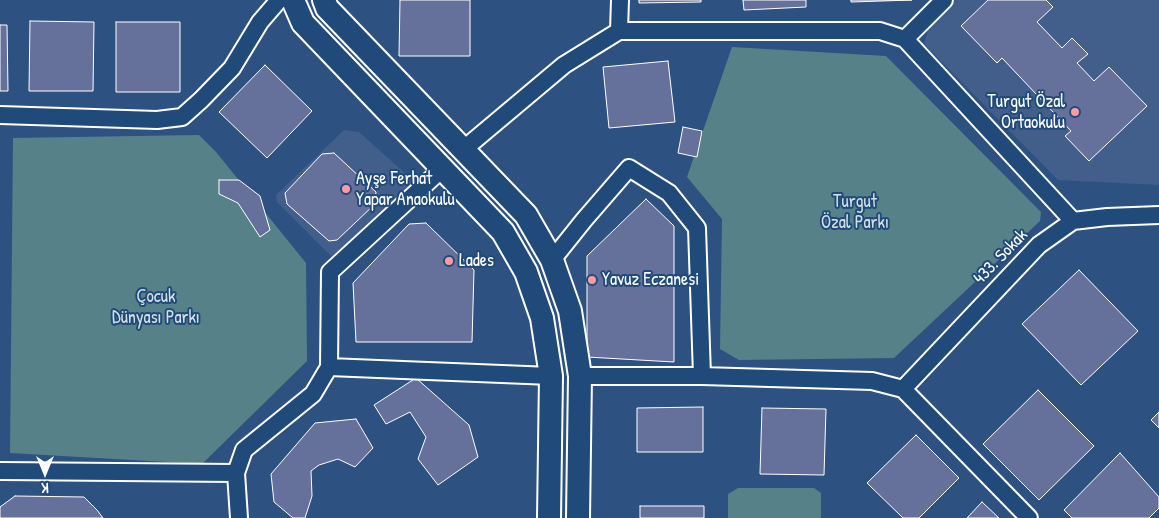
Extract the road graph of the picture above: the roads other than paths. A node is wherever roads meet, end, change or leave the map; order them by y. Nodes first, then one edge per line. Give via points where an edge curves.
1 (279, 0) edge
2 (293, 0) edge
3 (324, 0) edge
4 (620, 0) edge
5 (944, 0) edge
6 (619, 31) junction
7 (905, 38) junction
8 (0, 115) edge
9 (464, 149) junction
10 (443, 168) junction
11 (1159, 215) edge
12 (1074, 221) junction
13 (552, 260) junction
14 (329, 367) junction
15 (551, 376) junction
16 (580, 376) junction
17 (702, 376) junction
18 (902, 389) junction
19 (0, 471) edge
20 (236, 473) junction
21 (239, 518) edge
22 (549, 518) edge
23 (578, 518) edge
24 (1029, 518) edge

1 - 8 street via 260,22 232,68 182,117 157,120
2 - 10 street via 303,23
3 - 9 street via 327,8
4 - 6 street
5 - 7 street
6 - 7 street via 880,31
6 - 9 street via 564,65
7 - 12 street
9 - 13 street via 526,215
10 - 14 street via 330,272
10 - 15 street via 503,232 526,272 542,318
11 - 12 street, 433. Sokak
12 - 18 street, 433. Sokak via 1039,245
13 - 16 street via 570,311
13 - 17 street via 629,168 669,193 697,228
14 - 15 street
14 - 20 street via 313,394 244,450
15 - 22 street
16 - 17 street
16 - 23 street
17 - 18 street via 872,381
18 - 24 street
19 - 20 street
20 - 21 street

